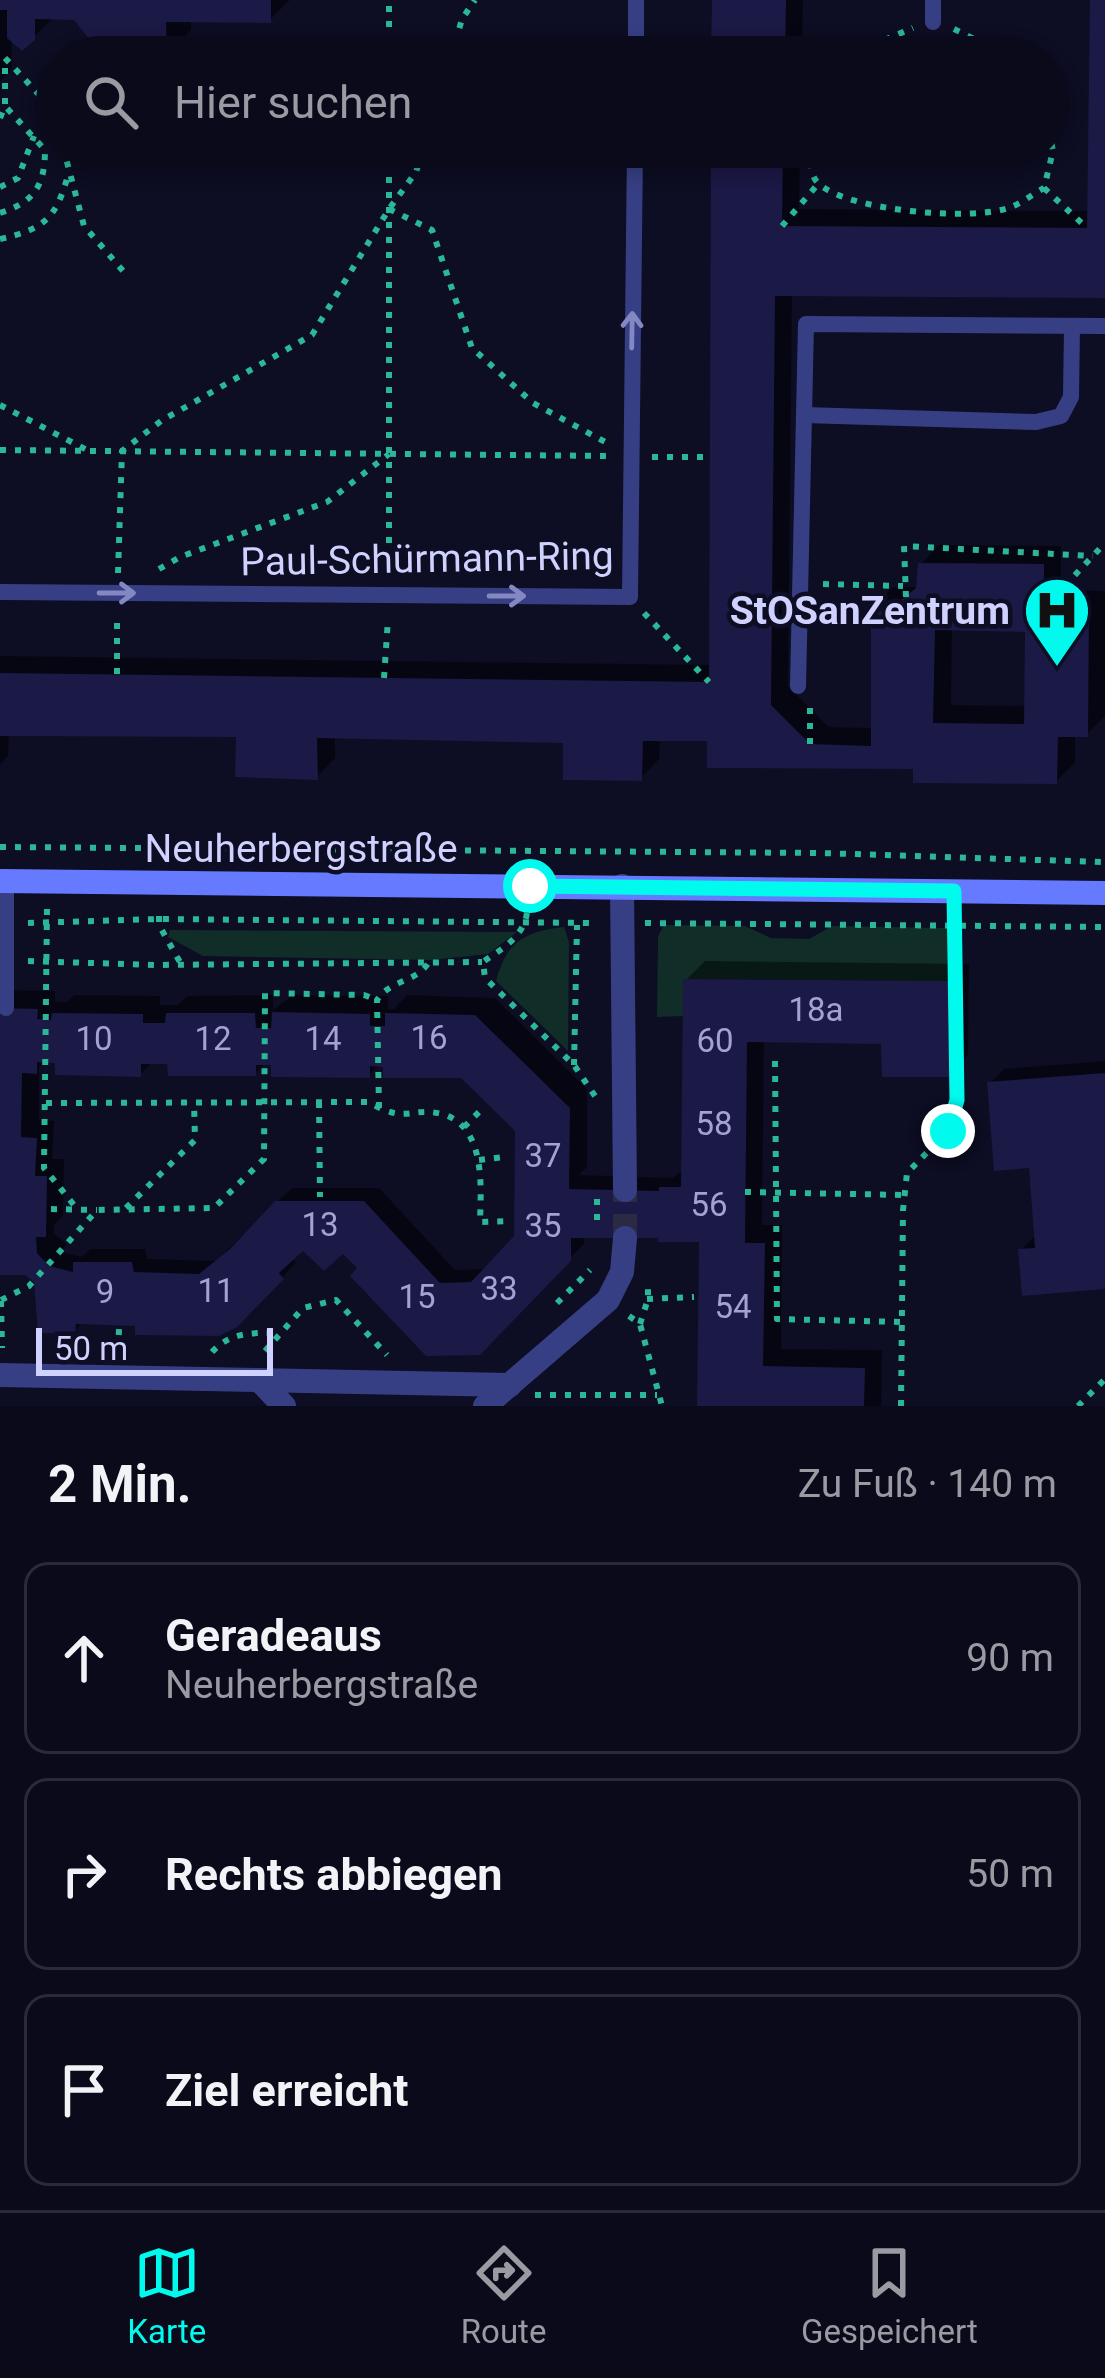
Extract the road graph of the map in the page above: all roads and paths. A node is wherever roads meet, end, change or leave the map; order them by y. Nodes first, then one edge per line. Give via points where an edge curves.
1 (389, 0) edge
2 (475, 0) edge
3 (636, 0) edge
4 (932, 0) edge
5 (932, 22) junction
6 (389, 36) edge
7 (457, 36) edge
8 (636, 36) edge
9 (895, 36) edge
10 (973, 36) edge
11 (36, 89) edge
12 (5, 106) junction
13 (0, 118) edge
14 (34, 136) junction
15 (36, 139) edge
16 (45, 168) edge
17 (68, 168) edge
18 (389, 168) edge
19 (417, 168) edge
20 (634, 168) edge
21 (812, 168) edge
22 (1049, 168) edge
23 (69, 172) junction
24 (818, 184) junction
25 (0, 187) edge
26 (1044, 188) junction
27 (389, 208) junction
28 (0, 212) edge
29 (782, 226) dead end
30 (1087, 228) dead end
31 (0, 239) edge
32 (124, 272) dead end
33 (1072, 326) junction
34 (1105, 326) edge
35 (0, 405) edge
36 (804, 415) junction
37 (0, 450) edge
38 (89, 451) junction
39 (122, 451) junction
40 (389, 454) junction
41 (631, 457) junction
42 (710, 458) dead end
43 (801, 539) junction
44 (822, 539) dead end
45 (1105, 543) edge
46 (1093, 556) junction
47 (810, 583) dead end
48 (903, 586) junction
49 (0, 592) edge
50 (118, 593) junction
51 (389, 596) junction
52 (630, 597) junction
53 (906, 597) dead end
54 (1044, 608) dead end
55 (117, 674) dead end
56 (384, 678) dead end
57 (709, 682) dead end
58 (804, 687) joint
59 (809, 744) dead end
60 (0, 847) edge
61 (1105, 862) edge
62 (3, 881) edge
63 (47, 882) junction
64 (158, 883) junction
65 (530, 886) junction
66 (622, 886) junction
67 (954, 891) junction
68 (1105, 893) edge
69 (160, 920) junction
70 (6, 923) junction
71 (577, 923) junction
72 (47, 924) junction
73 (623, 924) junction
74 (525, 926) junction
75 (1105, 927) edge
76 (954, 928) junction
77 (6, 961) junction
78 (46, 961) junction
79 (429, 962) junction
80 (482, 962) junction
81 (182, 965) junction
82 (377, 1000) junction
83 (7, 1008) dead end
84 (775, 1061) dead end
85 (574, 1065) junction
86 (194, 1102) junction
87 (320, 1102) junction
88 (46, 1103) junction
89 (379, 1108) junction
90 (481, 1111) dead end
91 (597, 1118) dead end
92 (464, 1127) junction
93 (505, 1157) dead end
94 (478, 1160) junction
95 (625, 1190) tunnel mouth
96 (597, 1192) dead end
97 (745, 1192) dead end
98 (776, 1193) junction
99 (905, 1195) junction
100 (320, 1197) dead end
101 (51, 1209) dead end
102 (78, 1210) junction
103 (97, 1210) junction
104 (124, 1210) junction
105 (511, 1221) dead end
106 (597, 1233) dead end
107 (625, 1238) tunnel mouth
108 (593, 1267) dead end
109 (694, 1297) dead end
110 (0, 1300) edge
111 (608, 1300) junction
112 (557, 1304) dead end
113 (902, 1322) junction
114 (280, 1333) junction
115 (1, 1375) edge
116 (203, 1379) junction
117 (1105, 1379) edge
118 (249, 1380) junction
119 (414, 1383) junction
120 (510, 1385) junction
121 (657, 1395) junction
122 (284, 1406) edge
123 (484, 1406) edge
124 (662, 1406) edge
125 (901, 1406) edge
126 (1078, 1406) edge

1 - 6 path
2 - 7 path
3 - 8 lane
4 - 5 lane
5 - 9 path
5 - 10 path
11 - 12 path via 5,58
12 - 13 path
12 - 14 path
14 - 15 path
14 - 25 path via 18,178
16 - 28 path via 38,193
17 - 23 path
18 - 27 path
19 - 27 path
41 -> 20 lane, Paul-Schürmann-Ring
21 - 24 path
22 - 26 path
23 - 31 path via 60,206 35,231
23 - 32 path via 84,226
24 - 26 path via 921,214 1009,208
24 - 29 path
26 - 30 path
27 - 39 path via 313,334
27 - 40 path
27 - 41 path via 432,230 472,347 533,403
33 - 34 lane
33 - 36 lane via 1072,397 1061,416 1036,422
33 - 36 lane via 806,324
35 - 38 path
36 - 43 lane
37 - 38 path
38 - 39 path
39 - 40 path
39 - 50 path
40 - 41 path
40 - 50 path via 327,502 181,556
40 - 51 path
41 - 42 path
41 - 52 lane, Paul-Schürmann-Ring
43 - 44 lane
43 - 58 lane
45 - 46 path
46 - 48 path via 904,546
46 - 54 path
47 - 48 path
48 - 53 path
49 -> 50 lane, Paul-Schürmann-Ring
50 - 51 lane, Paul-Schürmann-Ring
50 - 55 path
51 -> 52 lane, Paul-Schürmann-Ring
51 - 56 path
52 - 57 path
58 - 59 path
60 - 61 path
62 - 63 main road, Neuherbergstraße
62 - 70 lane
63 - 64 main road, Neuherbergstraße
63 - 72 path
64 - 65 main road, Neuherbergstraße
64 - 69 path
65 - 66 main road, Neuherbergstraße
65 - 74 path
66 - 67 main road, Neuherbergstraße
66 - 73 street
67 - 68 main road, Neuherbergstraße
67 - 76 path
69 - 72 path
69 - 74 path
69 - 81 path
70 - 72 path
70 - 77 lane
71 - 73 path
71 - 74 path
71 - 85 path
72 - 78 path
73 - 76 path
73 - 95 street
74 - 80 path
75 - 76 path
76 - 99 path via 957,1100 948,1131 907,1173
77 - 78 path
77 - 83 lane
78 - 81 path
78 - 88 path
79 - 80 path
79 - 81 path
79 - 82 path
80 - 85 path via 485,978
82 - 89 path
82 - 104 path via 265,993 264,1160 214,1208
84 - 98 path
85 - 91 path via 597,1100
86 - 87 path
86 - 88 path
86 - 104 path via 195,1140
87 - 89 path
87 - 100 path
88 - 102 path via 44,1168
89 - 92 path via 390,1116 441,1114
90 - 92 path
92 - 94 path
93 - 94 path
94 - 105 path via 480,1222
96 - 106 path
97 - 98 path
98 - 99 path
98 - 113 path via 777,1318
99 - 113 path
101 - 102 path
102 - 103 path
103 - 104 path
103 - 110 path via 29,1286
107 - 111 street via 622,1272
108 - 112 path
109 - 111 path
110 - 115 path
111 - 120 street
111 - 121 path via 640,1324
113 - 125 path
114 - 116 path via 243,1332 218,1345
114 - 118 path
114 - 119 path via 303,1308 336,1300
115 - 116 street
116 - 118 street
117 - 126 path
118 - 119 street
118 - 122 street
119 - 120 street
120 - 121 path via 542,1398
120 - 123 street
121 - 124 path

